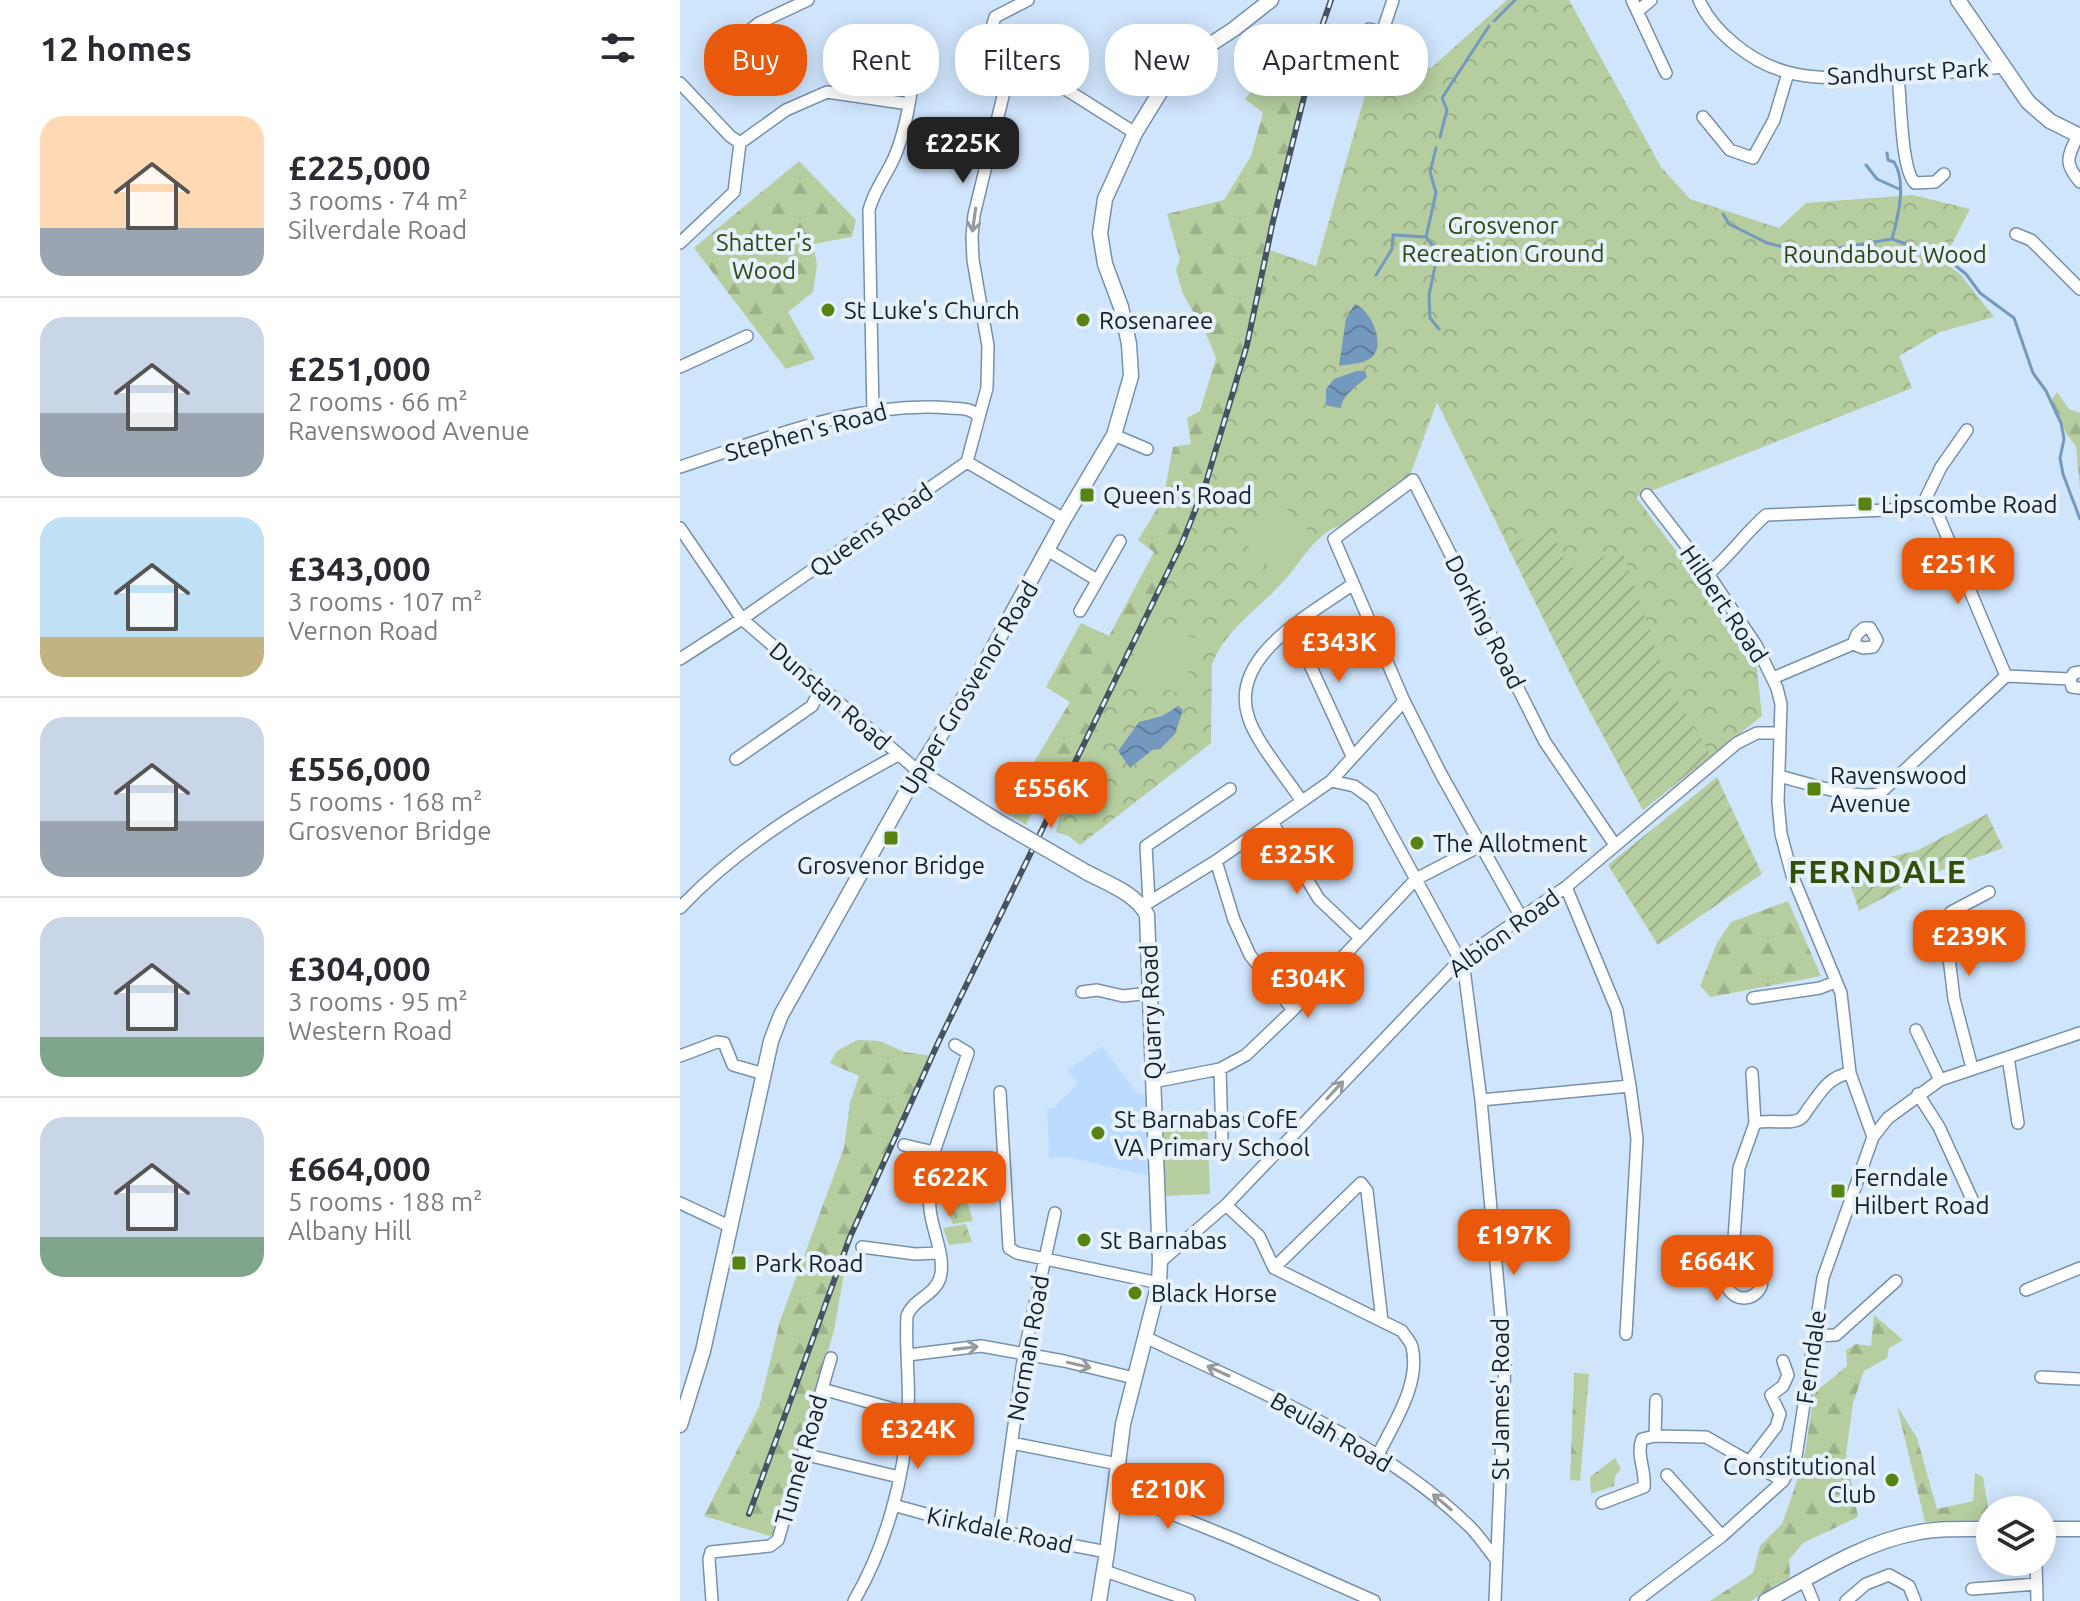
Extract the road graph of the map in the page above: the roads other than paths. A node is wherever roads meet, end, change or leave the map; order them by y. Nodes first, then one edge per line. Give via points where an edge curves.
1 (808, 0) edge
2 (1028, 0) edge
3 (1271, 0) edge
4 (1393, 0) edge
5 (1651, 0) edge
6 (1699, 0) edge
7 (1958, 0) edge
8 (1635, 6) edge
9 (758, 24) edge
10 (993, 24) edge
11 (1385, 24) edge
12 (2003, 67) junction
13 (1666, 73) dead end
14 (1788, 73) junction
15 (1898, 76) junction
16 (680, 83) edge
17 (910, 96) edge
18 (1003, 96) edge
19 (1076, 96) edge
20 (909, 104) junction
21 (1703, 117) dead end
22 (1135, 133) junction
23 (2079, 135) edge
24 (740, 143) junction
25 (1944, 174) dead end
26 (2080, 182) edge
27 (2016, 234) dead end
28 (680, 243) edge
29 (2080, 289) edge
30 (747, 336) dead end
31 (680, 367) edge
32 (873, 413) junction
33 (979, 417) junction
34 (1967, 430) dead end
35 (1114, 435) junction
36 (1147, 449) dead end
37 (967, 462) junction
38 (680, 467) edge
39 (1647, 495) dead end
40 (1922, 506) junction
41 (1064, 519) junction
42 (680, 528) edge
43 (1103, 544) dead end
44 (1049, 551) junction
45 (1708, 574) junction
46 (1097, 580) junction
47 (1353, 584) junction
48 (1080, 611) dead end
49 (742, 619) junction
50 (1293, 628) junction
51 (1853, 644) dead end
52 (681, 656) edge
53 (2006, 676) junction
54 (2075, 676) edge
55 (1773, 678) junction
56 (821, 688) junction
57 (2080, 688) edge
58 (1404, 701) junction
59 (1779, 733) junction
60 (898, 755) junction
61 (1352, 756) junction
62 (736, 759) dead end
63 (918, 771) junction
64 (1779, 776) junction
65 (1331, 781) junction
66 (1230, 789) dead end
67 (1301, 800) junction
68 (1272, 822) junction
69 (1615, 845) junction
70 (1480, 846) junction
71 (1216, 861) junction
72 (1416, 879) junction
73 (1566, 887) junction
74 (1989, 892) dead end
75 (1146, 904) junction
76 (680, 908) edge
77 (1521, 917) junction
78 (1360, 938) junction
79 (1460, 960) junction
80 (1097, 975) dead end
81 (1835, 982) junction
82 (1097, 990) junction
83 (1082, 992) dead end
84 (1150, 993) junction
85 (1753, 998) dead end
86 (1293, 1010) junction
87 (1916, 1030) dead end
88 (2080, 1033) edge
89 (955, 1045) dead end
90 (680, 1056) edge
91 (2008, 1057) junction
92 (1972, 1068) junction
93 (1220, 1069) junction
94 (1752, 1073) dead end
95 (1850, 1073) junction
96 (764, 1074) junction
97 (1940, 1080) junction
98 (1153, 1082) junction
99 (1630, 1086) junction
100 (1000, 1092) dead end
101 (1918, 1094) junction
102 (1481, 1100) junction
103 (1238, 1120) dead end
104 (1223, 1121) junction
105 (1755, 1123) junction
106 (2018, 1123) dead end
107 (1873, 1137) junction
108 (1222, 1139) dead end
109 (904, 1145) dead end
110 (934, 1152) junction
111 (1972, 1199) dead end
112 (680, 1203) edge
113 (1226, 1205) junction
114 (1055, 1213) dead end
115 (729, 1226) junction
116 (862, 1247) dead end
117 (938, 1253) junction
118 (1045, 1258) junction
119 (1160, 1262) junction
120 (1732, 1267) dead end
121 (1274, 1268) junction
122 (2080, 1268) edge
123 (1896, 1281) dead end
124 (1159, 1283) junction
125 (2026, 1290) dead end
126 (1382, 1321) junction
127 (1626, 1334) dead end
128 (1813, 1336) junction
129 (1145, 1337) junction
130 (1024, 1354) junction
131 (908, 1355) junction
132 (831, 1358) dead end
133 (1783, 1361) dead end
134 (2041, 1377) dead end
135 (1134, 1378) junction
136 (2080, 1379) edge
137 (822, 1389) junction
138 (1656, 1400) dead end
139 (908, 1413) junction
140 (680, 1425) edge
141 (1655, 1436) junction
142 (1012, 1443) junction
143 (803, 1454) junction
144 (1378, 1455) junction
145 (1749, 1462) junction
146 (1118, 1464) junction
147 (1667, 1475) dead end
148 (899, 1477) junction
149 (1783, 1481) junction
150 (1115, 1491) junction
151 (1602, 1503) dead end
152 (893, 1505) junction
153 (1976, 1529) edge
154 (2056, 1529) edge
155 (2080, 1529) edge
156 (999, 1532) junction
157 (1722, 1536) junction
158 (1107, 1552) junction
159 (1495, 1558) junction
160 (1105, 1571) junction
161 (2036, 1576) edge
162 (1804, 1580) junction
163 (2036, 1584) junction
164 (1989, 1587) junction
165 (1972, 1589) dead end
166 (1189, 1600) edge
167 (712, 1601) edge
168 (854, 1601) edge
169 (1099, 1601) edge
170 (1374, 1601) edge
171 (1495, 1601) edge
172 (1636, 1601) edge
173 (1766, 1601) edge
174 (1813, 1601) edge
175 (1846, 1601) edge
176 (1915, 1601) edge
177 (1990, 1601) edge
178 (2037, 1601) edge

1 - 9 street
2 - 10 street via 995,17
3 - 22 street, Upper Grosvenor Road via 1193,56 1165,84
4 - 11 street
5 - 8 street
6 - 14 street, Sandhurst Park via 1729,40
7 - 12 street
8 - 13 street
12 - 15 street, Sandhurst Park
12 - 23 street via 2028,102 2050,121
14 - 15 street, Sandhurst Park via 1824,78
14 - 21 street via 1774,120 1753,158 1730,150
15 - 25 street via 1909,176 1918,184 1935,182
16 - 24 street
17 - 20 street
18 -> 33 street via 972,237 988,346 987,388
19 - 22 street
20 - 24 street via 827,92 786,110
20 - 32 street via 894,157 869,210
22 - 35 street, Upper Grosvenor Road via 1105,199 1100,233 1129,344 1131,376
23 - 26 street via 2067,159
24 - 28 street via 734,192
27 - 29 street via 2031,240
30 - 31 street
32 - 33 street, Stephen's Road via 918,405 964,409
32 - 38 street, Stephen's Road
33 - 37 street
34 - 40 street
35 - 36 street
35 - 41 street, Upper Grosvenor Road
37 - 41 street
37 - 49 street, Queens Road
39 - 45 street, Hilbert Road
40 - 45 street via 1766,515
40 - 53 street via 1935,508 1940,515
41 - 44 street, Upper Grosvenor Road
42 - 49 street, Dunstan Road
43 - 46 street via 1117,546
44 - 46 street
44 - 63 street, Upper Grosvenor Road
45 - 55 street, Hilbert Road
46 - 48 street
47 - 50 street
47 - 58 street
47 - 69 street, Dorking Road via 1334,539 1413,480 1545,742
49 - 52 street, Queens Road
49 - 56 street, Dunstan Road
50 - 61 street
50 - 67 street via 1256,662 1245,704 1252,726
51 - 55 street
53 - 54 street
53 - 64 street via 1879,794 1854,794
54 - 57 street via 2072,687
55 - 59 street, Hilbert Road via 1781,704
56 - 60 street, Dunstan Road
56 - 62 street via 812,706
58 - 61 street
58 - 70 street
59 - 64 street, Hilbert Road
59 - 69 street, Albion Road via 1757,733 1737,743
60 - 63 street, Dunstan Road
60 - 76 street via 825,795 755,843
61 - 65 street
63 - 75 street, bridge
63 - 96 street, Upper Grosvenor Road via 781,1015
64 - 81 street, Hilbert Road via 1781,834 1792,875
65 - 67 street
65 - 72 street, St James' Road via 1354,786 1372,799
66 - 75 street via 1146,846
67 - 68 street
68 - 71 street
68 - 78 street via 1319,899
69 - 73 street, Albion Road
70 - 72 street
70 - 77 street
71 - 75 street
71 - 86 street via 1250,955
72 - 78 street
72 - 79 street, St James' Road
73 - 77 street, Albion Road
73 - 99 street via 1617,1010
74 - 92 street via 1951,912 1945,924 1954,999
75 - 84 street, Quarry Road
77 - 79 street, Albion Road
78 - 86 street
79 - 102 street, St James' Road
113 -> 79 street, Albion Road
80 - 82 street
81 - 85 street
81 - 95 street, Hilbert Road via 1843,1005
82 - 83 street
82 - 84 street via 1112,995
84 - 98 street, Quarry Road
86 - 93 street via 1246,1055
87 - 97 street
88 - 91 street, Ferndale
89 - 110 street via 968,1053
90 - 96 street via 724,1043 733,1065
91 - 92 street, Ferndale
91 - 106 street
92 - 97 street, Ferndale
93 - 98 street
93 - 104 street
94 - 105 street
95 - 105 street via 1830,1080 1800,1119
95 - 107 street, Hilbert Road
96 - 115 street, Upper Grosvenor Road
97 - 101 street, Ferndale
98 - 119 street, Quarry Road
99 - 102 street
99 - 127 street via 1637,1139
100 - 118 street via 1009,1248
101 - 107 street, Ferndale
101 - 111 street
102 - 159 street, St James' Road via 1505,1361
103 - 104 street
104 - 108 street
105 - 120 street via 1739,1168
107 - 128 street, Ferndale via 1823,1278
109 - 110 street
110 - 117 street via 930,1209
112 - 115 street
113 - 119 street, Albion Road
113 - 121 street via 1259,1236
114 - 118 street, Norman Road
115 - 140 street, Upper Grosvenor Road via 703,1351
116 - 117 street
117 - 131 street via 940,1280 910,1308
118 - 124 street
118 - 130 street, Norman Road
119 - 124 street, Quarry Road
121 - 126 street
121 - 126 street via 1361,1183 1367,1191
122 - 125 street
123 - 128 street via 1836,1335
124 - 129 street, Quarry Road
126 - 144 street via 1402,1331 1412,1346 1412,1372
128 - 149 street, Ferndale via 1796,1457
129 - 135 street, Quarry Road
144 -> 129 street, Beulah Road
131 -> 130 street via 981,1346
130 -> 135 street
130 - 142 street, Norman Road
131 - 139 street
132 - 137 street, Tunnel Road
133 - 145 street via 1788,1375 1771,1395 1780,1414 1776,1427
134 - 136 street
135 - 146 street, Quarry Road
137 - 139 street
137 - 143 street, Tunnel Road
138 - 141 street
139 - 148 street
141 - 145 street via 1706,1437
141 - 151 street via 1642,1439 1638,1450 1644,1487
142 - 146 street
142 - 156 street, Norman Road
143 - 148 street
143 - 167 street, Tunnel Road via 778,1540 770,1546 711,1552
159 -> 144 street, Beulah Road via 1470,1526
145 - 149 street
146 - 150 street, Quarry Road
147 - 157 street
148 - 152 street
149 - 157 street, Ferndale
150 - 158 street, Quarry Road
150 - 170 street
152 - 156 street, Kirkdale Road
152 - 168 street
153 - 162 street via 1912,1533
154 - 155 street
156 - 158 street, Kirkdale Road
157 - 172 street, Ferndale
158 - 160 street, Quarry Road
159 - 171 street, St James' Road
160 - 166 street
160 - 169 street, Quarry Road
161 - 163 street
162 - 173 street
162 - 174 street
163 - 164 street
163 - 178 street
164 - 165 street
164 - 177 street
175 - 176 street via 1866,1584 1889,1575 1909,1586

